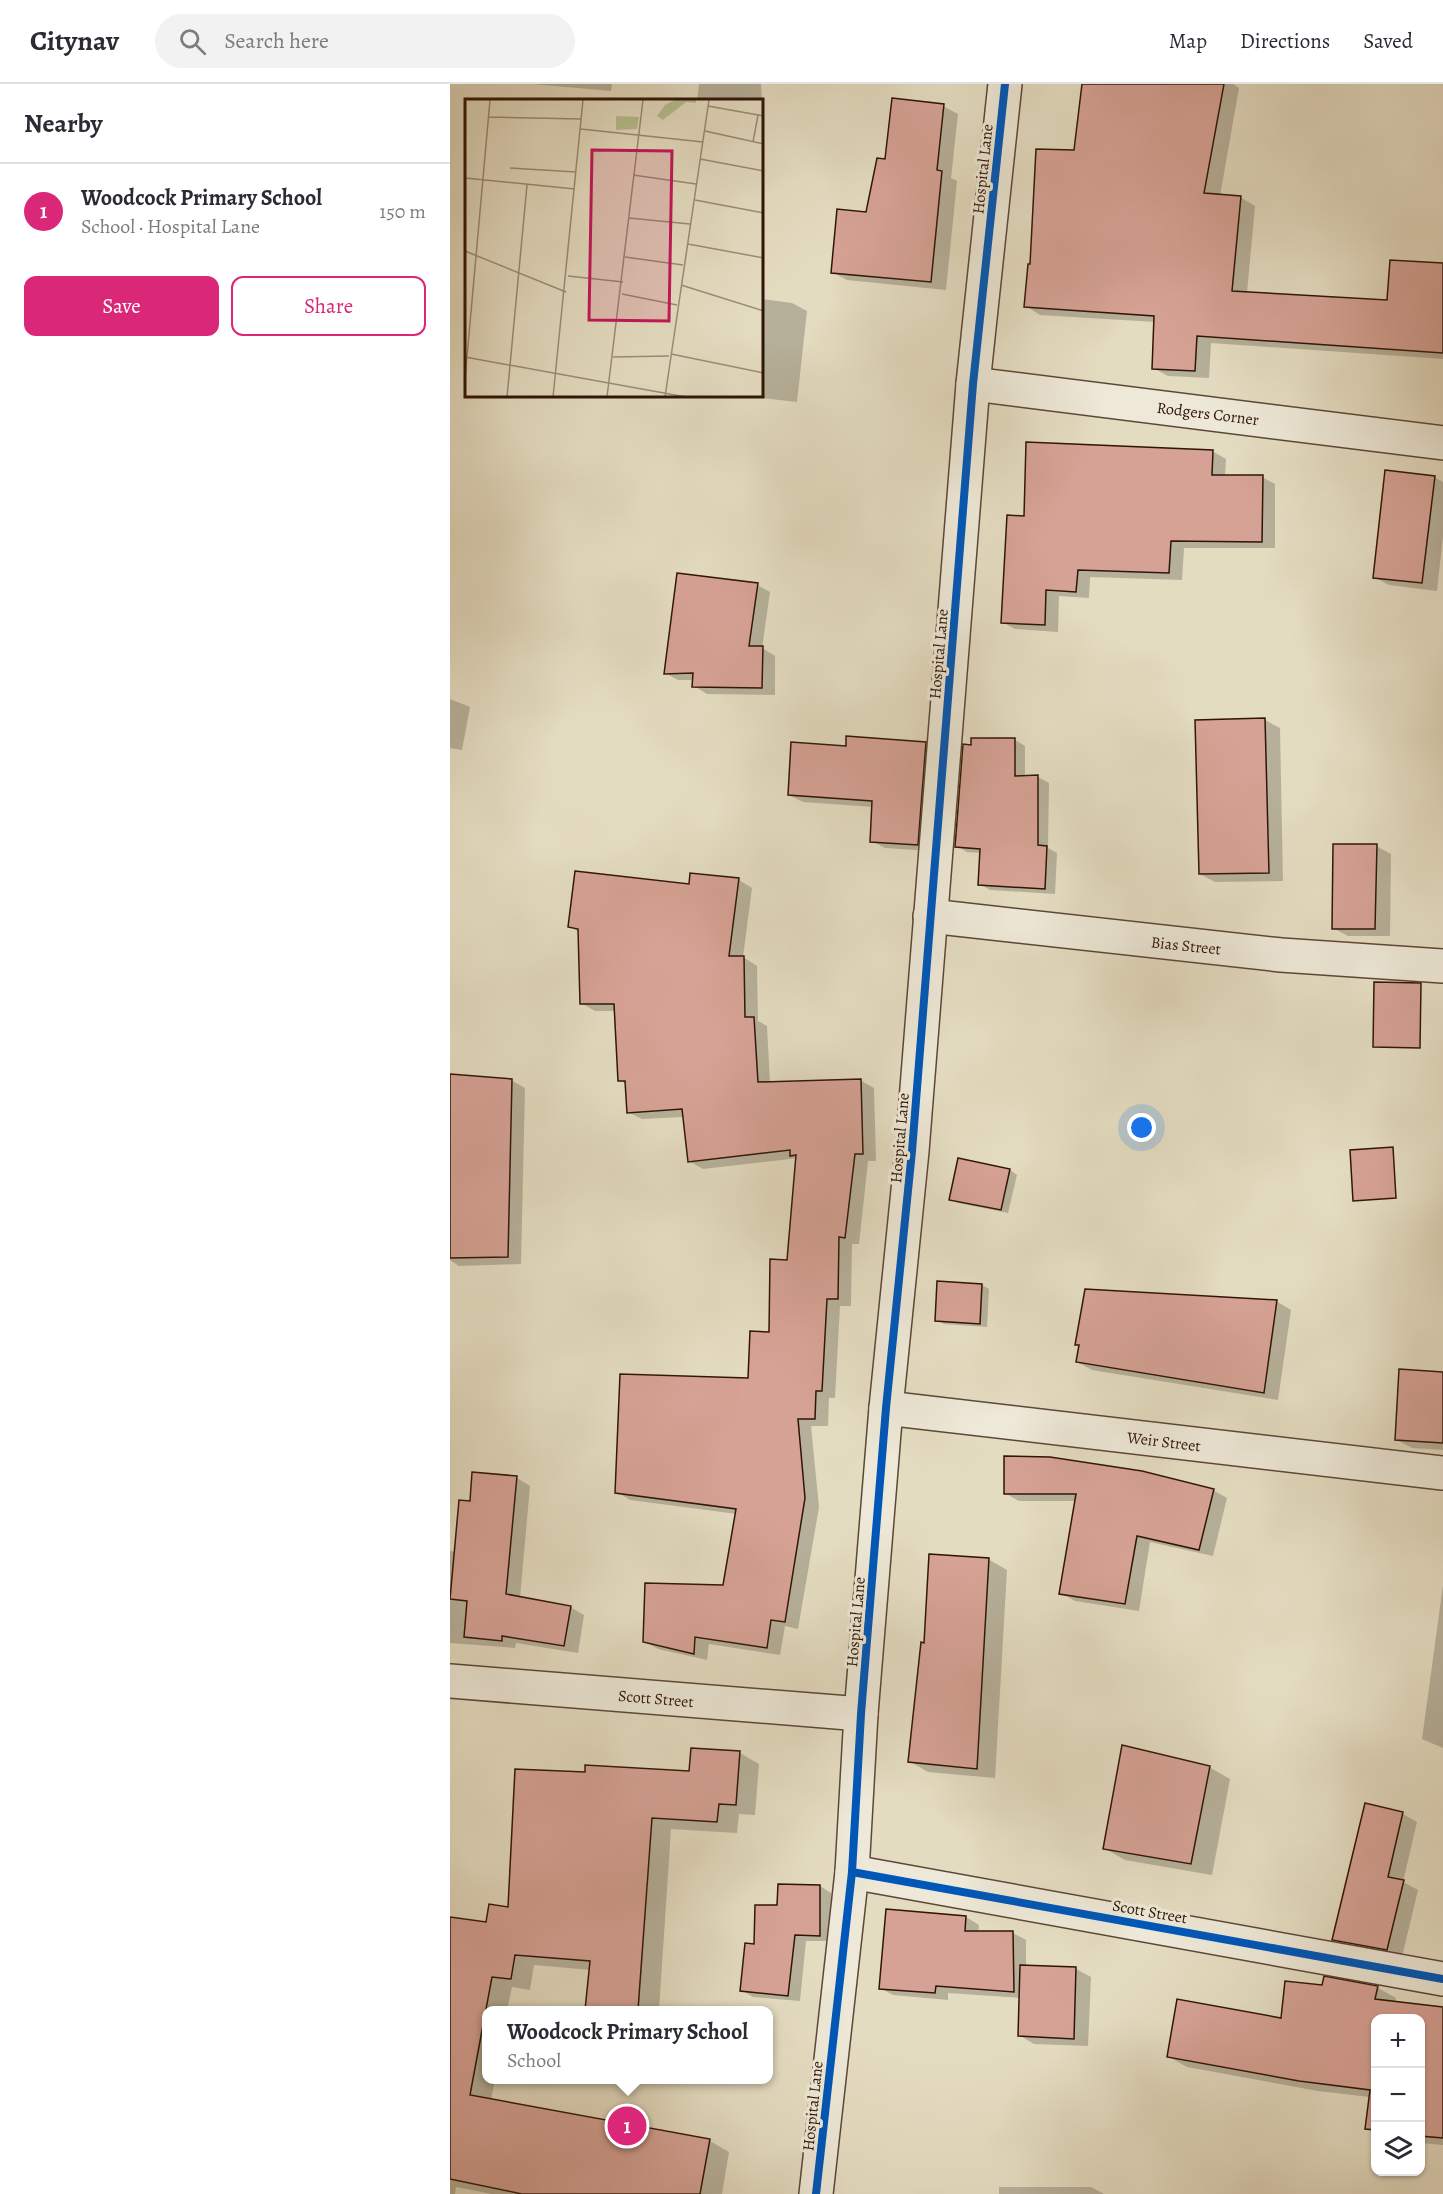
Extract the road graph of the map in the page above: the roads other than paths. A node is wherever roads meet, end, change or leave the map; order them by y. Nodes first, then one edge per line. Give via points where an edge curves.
1 (1005, 84) edge
2 (973, 384) junction
3 (1443, 443) edge
4 (930, 916) junction
5 (1443, 966) edge
6 (886, 1408) junction
7 (1443, 1473) edge
8 (450, 1681) edge
9 (861, 1714) junction
10 (852, 1872) junction
11 (1443, 1979) edge
12 (816, 2194) edge

1 - 2 street, Hospital Lane
2 - 3 street, Rodgers Corner
2 - 4 street, Hospital Lane
4 - 5 street, Bias Street via 1281,955
4 - 6 street, Hospital Lane via 912,1151
6 - 7 street, Weir Street
6 - 9 street, Hospital Lane
8 - 9 street, Scott Street
9 - 10 street, Hospital Lane
10 - 11 street, Scott Street
10 - 12 street, Hospital Lane

